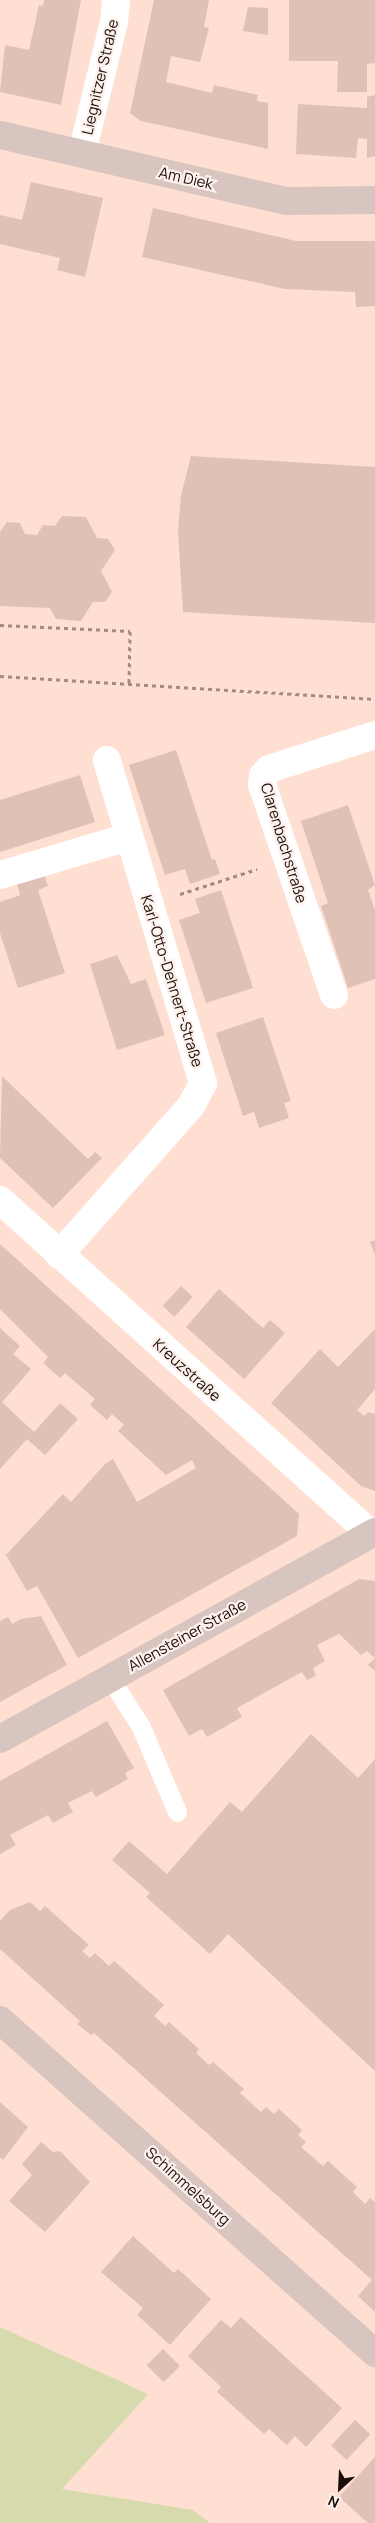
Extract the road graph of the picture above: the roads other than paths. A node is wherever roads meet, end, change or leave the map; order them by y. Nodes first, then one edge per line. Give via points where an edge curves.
1 (116, 0) edge
2 (0, 135) edge
3 (82, 153) junction
4 (375, 200) edge
5 (375, 735) edge
6 (107, 760) dead end
7 (128, 837) junction
8 (0, 875) edge
9 (334, 995) dead end
10 (0, 1200) edge
11 (59, 1255) junction
12 (374, 1535) edge
13 (110, 1678) junction
14 (0, 1739) edge
15 (177, 1812) dead end
16 (0, 2020) edge
17 (375, 2353) edge

1 - 3 street, Liegnitzer Straße via 114,22
2 - 3 street, Am Diek
3 - 4 street, Am Diek via 287,200
5 - 9 street, Clarenbachstraße via 269,769 263,776 262,785
6 - 7 street, Karl-Otto-Dehnert-Straße
7 - 8 street
7 - 11 street, Karl-Otto-Dehnert-Straße via 203,1083 191,1106
10 - 11 street, Kreuzstraße
11 - 12 street, Kreuzstraße
12 - 13 street, Allensteiner Straße
13 - 14 street, Allensteiner Straße
13 - 15 lane via 141,1727
16 - 17 street, Schimmelsburg

